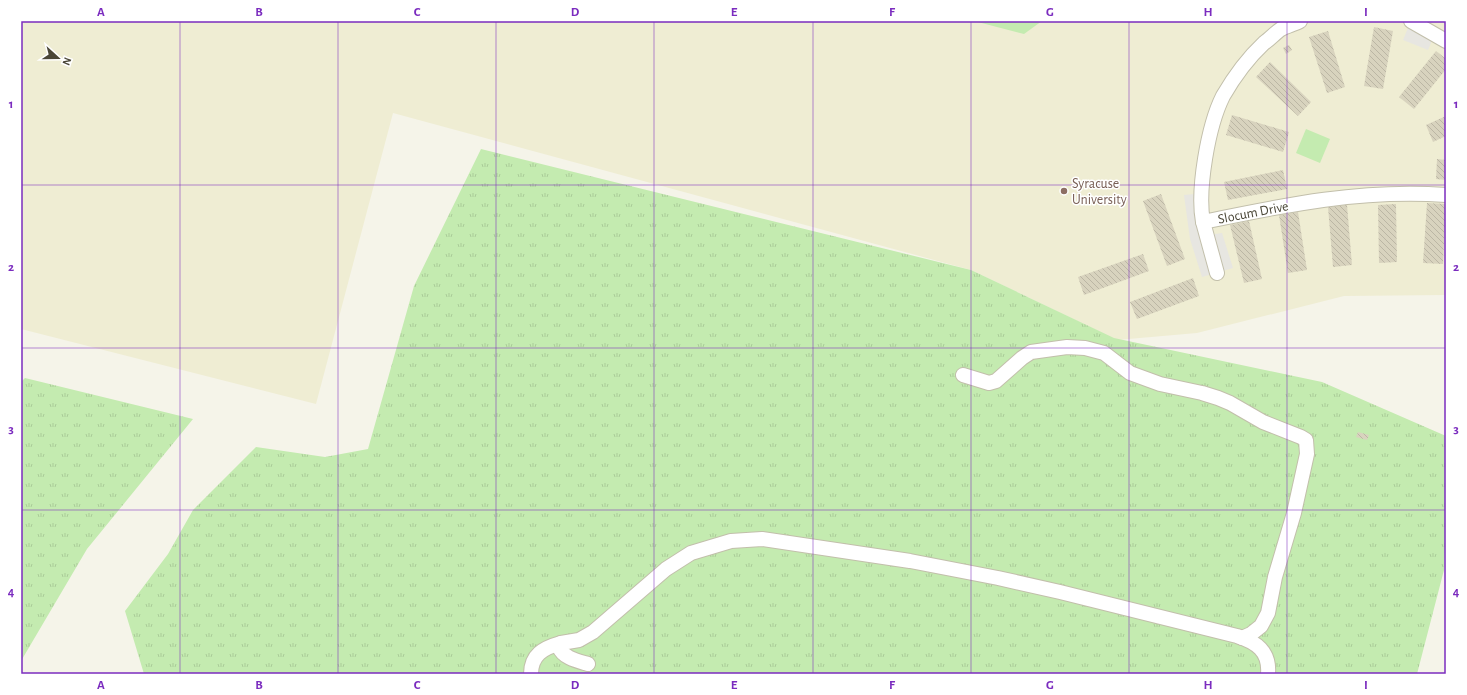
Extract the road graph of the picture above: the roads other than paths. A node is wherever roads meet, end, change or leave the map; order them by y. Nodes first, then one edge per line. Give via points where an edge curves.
1 (1300, 21) edge
2 (1410, 21) edge
3 (1446, 41) edge
4 (1446, 196) edge
5 (1203, 222) junction
6 (1217, 273) dead end
7 (963, 375) dead end
8 (1242, 638) junction
9 (561, 643) junction
10 (588, 664) dead end
11 (531, 674) edge
12 (1268, 674) edge

1 - 5 street, Slocum Drive via 1280,30 1259,48 1241,68 1223,97 1204,161 1201,193
2 - 3 street
4 - 5 street, Slocum Drive via 1351,196 1289,204
5 - 6 street
7 - 8 street via 989,383 996,381 1031,352 1067,347 1085,348 1104,353 1130,373 1160,384 1218,398 1263,422 1306,440 1307,454 1268,613 1261,626
8 - 9 street via 990,577 910,561 751,539 731,541 691,553 666,569 593,632 579,640
8 - 12 street via 1259,646 1266,657
9 - 10 street via 559,646 563,654
9 - 11 street via 543,650 534,657

